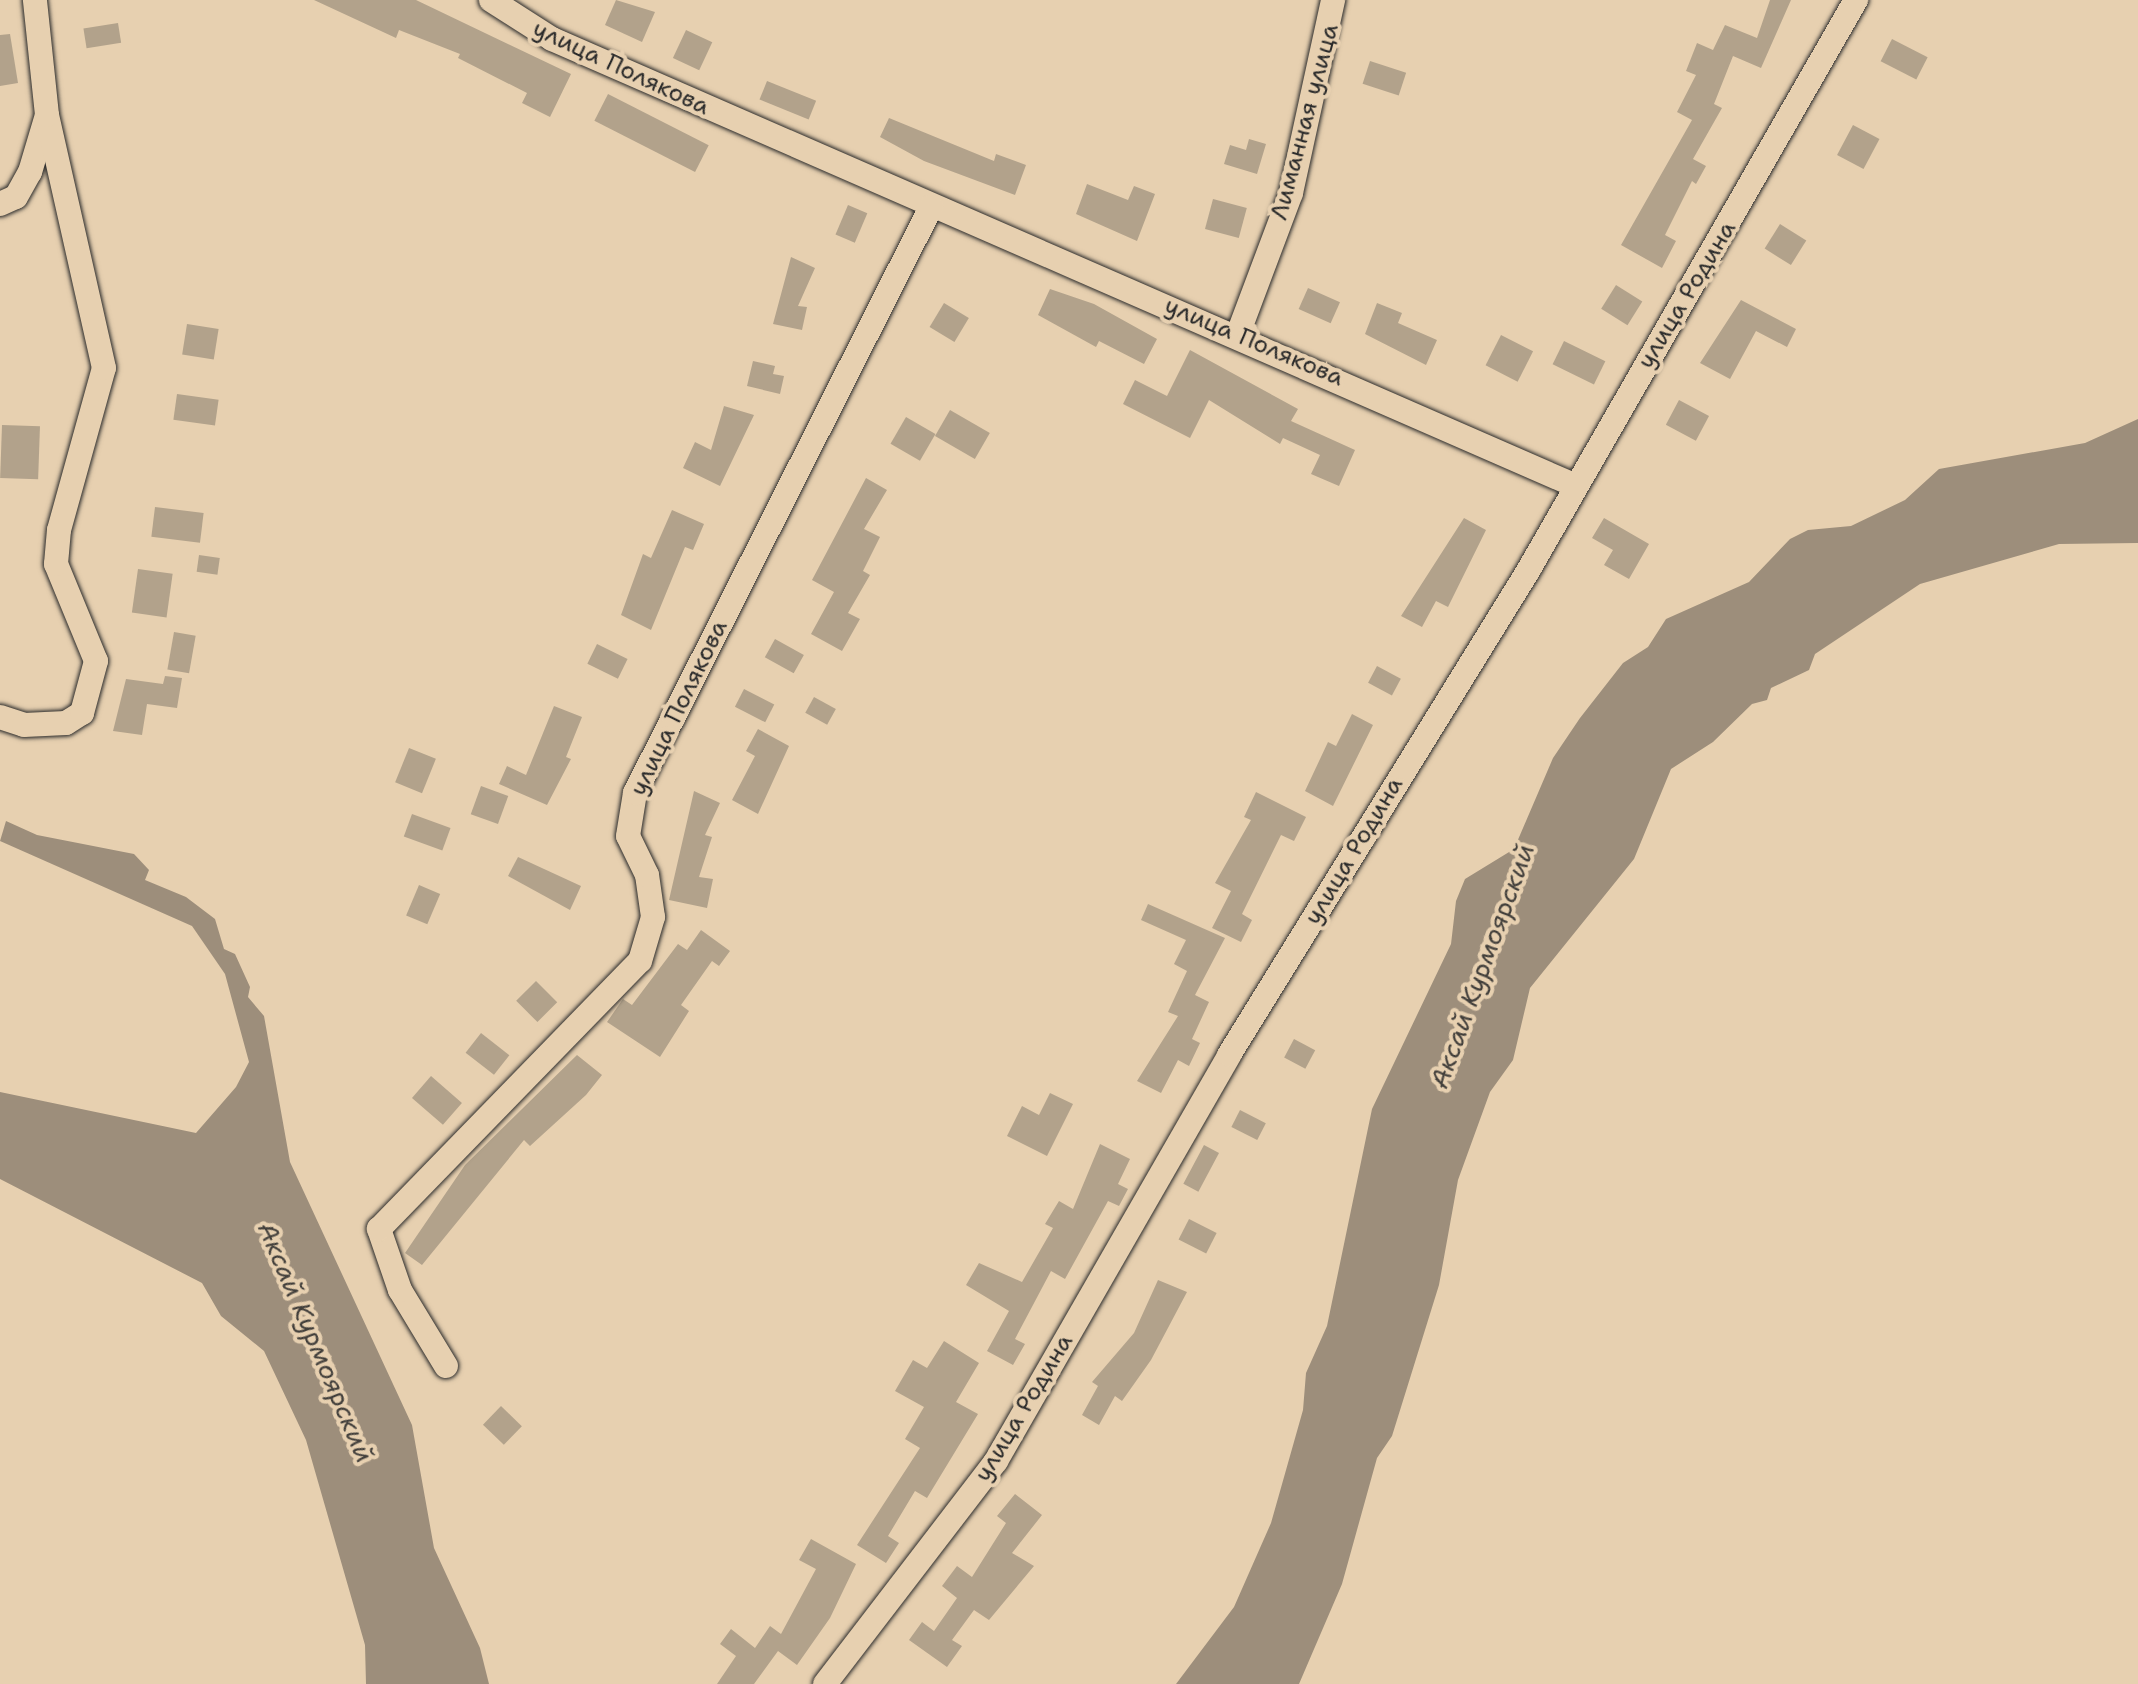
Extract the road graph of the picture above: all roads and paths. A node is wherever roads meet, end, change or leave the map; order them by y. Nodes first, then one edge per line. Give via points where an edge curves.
1 (35, 0) edge
2 (491, 0) edge
3 (1333, 0) edge
4 (1856, 0) edge
5 (47, 115) junction
6 (0, 204) edge
7 (931, 207) junction
8 (1238, 334) junction
9 (1574, 485) junction
10 (0, 717) edge
11 (446, 1366) dead end
12 (825, 1684) edge

1 - 5 street
2 - 7 street, улица Полякова via 552,39
3 - 8 street, Лиманная улица via 1291,193
4 - 9 street, улица Родина
5 - 6 street via 30,172 16,197
5 - 10 street via 104,368 59,530 56,564 96,661 82,713 66,723 24,725
7 - 8 street, улица Полякова
7 - 11 street, улица Полякова via 635,793 628,836 647,875 653,917 640,961 379,1229 400,1290
8 - 9 street, улица Полякова
9 - 12 street, улица Родина via 1528,571 1229,1055 996,1461

